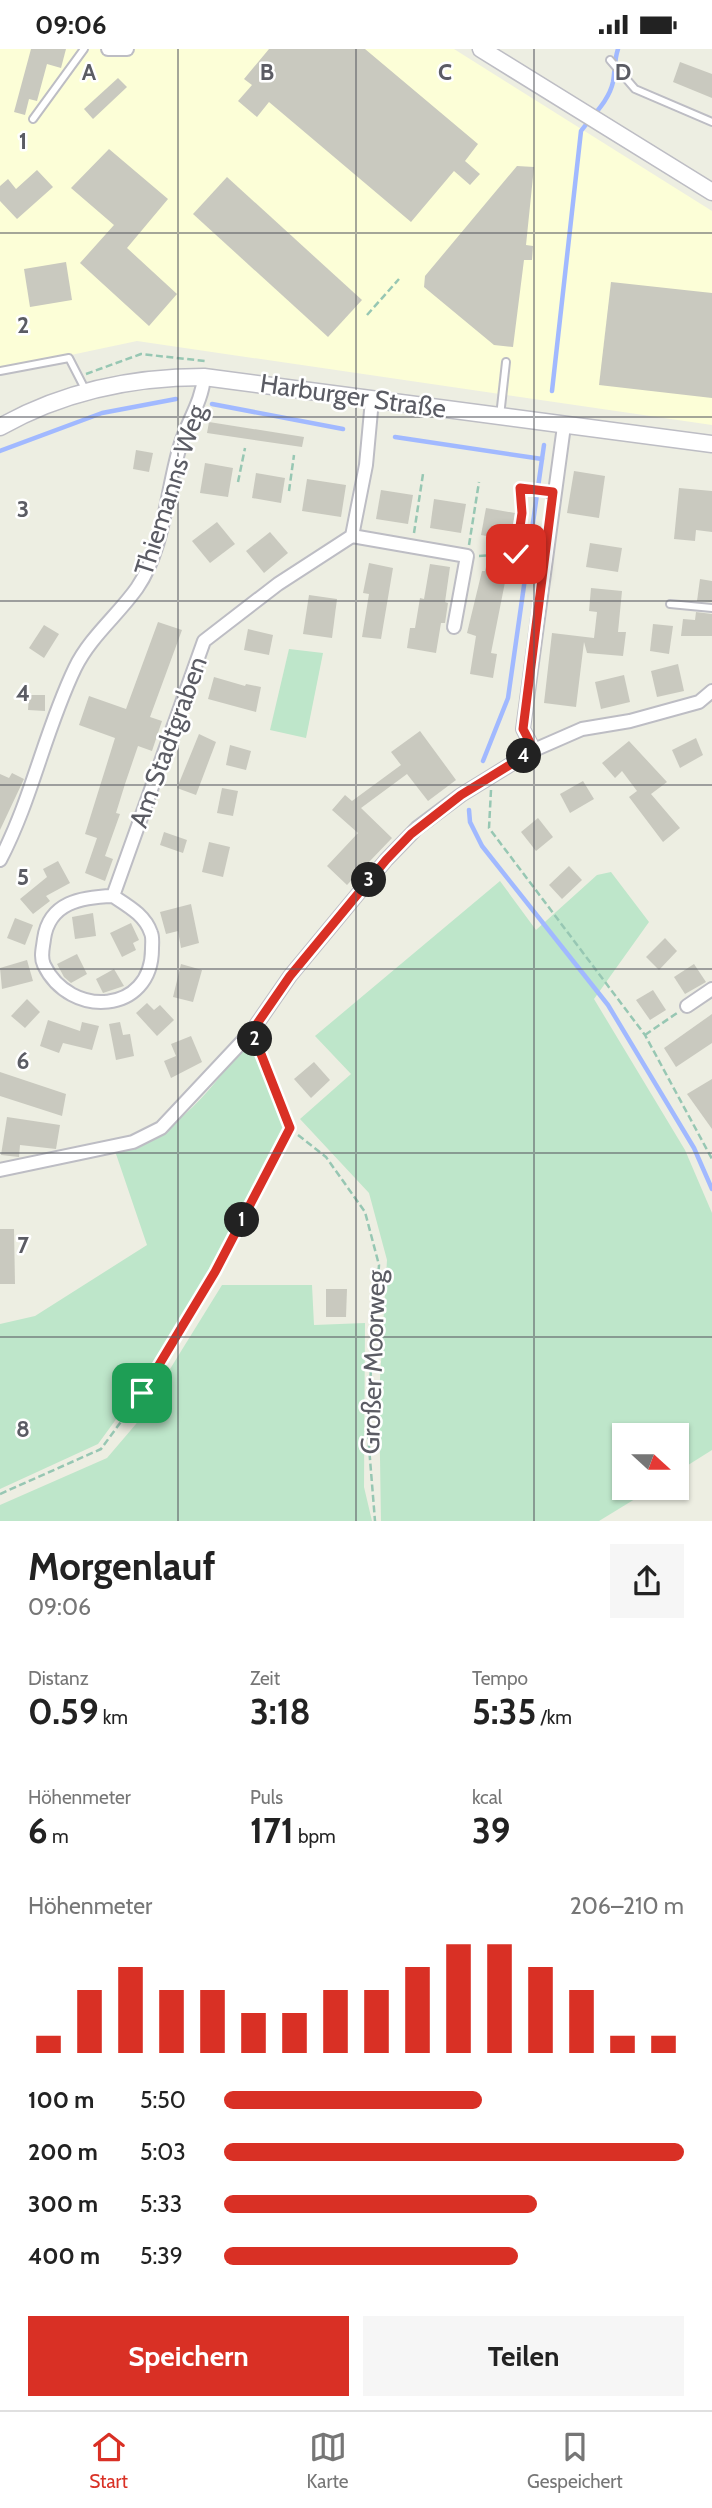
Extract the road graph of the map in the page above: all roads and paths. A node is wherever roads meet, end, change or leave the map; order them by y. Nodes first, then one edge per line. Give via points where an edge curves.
1 (84, 49) edge
2 (108, 49) edge
3 (127, 49) edge
4 (481, 49) edge
5 (610, 60) dead end
6 (33, 119) dead end
7 (712, 122) edge
8 (712, 192) edge
9 (399, 279) dead end
10 (367, 315) dead end
11 (506, 362) dead end
12 (0, 371) edge
13 (204, 377) junction
14 (86, 393) junction
15 (372, 400) junction
16 (500, 417) junction
17 (564, 426) junction
18 (0, 427) edge
19 (712, 444) edge
20 (245, 448) dead end
21 (294, 455) dead end
22 (423, 474) dead end
23 (238, 482) dead end
24 (479, 482) dead end
25 (289, 491) dead end
26 (553, 492) junction
27 (352, 536) junction
28 (411, 547) junction
29 (467, 557) junction
30 (670, 604) dead end
31 (712, 608) edge
32 (454, 627) dead end
33 (712, 691) edge
34 (534, 750) junction
35 (492, 777) junction
36 (0, 860) edge
37 (113, 896) junction
38 (712, 989) edge
39 (687, 1006) joint
40 (252, 1031) junction
41 (645, 1035) junction
42 (290, 1128) junction
43 (706, 1147) junction
44 (712, 1148) edge
45 (712, 1159) edge
46 (0, 1170) edge
47 (0, 1494) edge
48 (375, 1521) edge

1 - 6 lane
2 - 3 street
4 - 8 street
5 - 7 lane via 635,89
9 - 10 path
11 - 16 lane
12 - 14 lane via 69,358
13 - 14 street, Harburger Straße via 126,381
13 - 15 street, Harburger Straße
13 - 36 street, Thiemanns Weg via 203,393 170,480 152,561 75,669 27,801
14 - 18 street, Harburger Straße
15 - 16 street, Harburger Straße
15 - 27 street via 366,465
16 - 17 street, Harburger Straße
17 - 19 street, Harburger Straße
17 - 26 street
20 - 23 path
21 - 25 path
22 - 28 path
24 - 29 path
26 - 29 path via 520,488 522,513 516,554
26 - 34 street via 523,729
27 - 28 street
27 - 37 street, Am Stadtgraben via 204,641
28 - 29 street
29 - 32 street
30 - 31 lane
33 - 34 street via 699,702 582,729
34 - 35 street
35 - 40 street via 417,828 386,860 290,976
35 - 41 path via 489,828
37 - 37 street via 82,897 59,908 45,929 41,959 50,977 64,992 87,1003 116,1002 138,987 152,961 152,933 136,911
38 - 39 street
39 - 41 path
40 - 42 lane
40 - 46 street via 162,1128 134,1142
41 - 43 path
42 - 47 path via 215,1272 142,1393 101,1448
42 - 48 path, Großer Moorweg via 326,1157 365,1212 379,1265 367,1422
43 - 44 path
43 - 45 path

